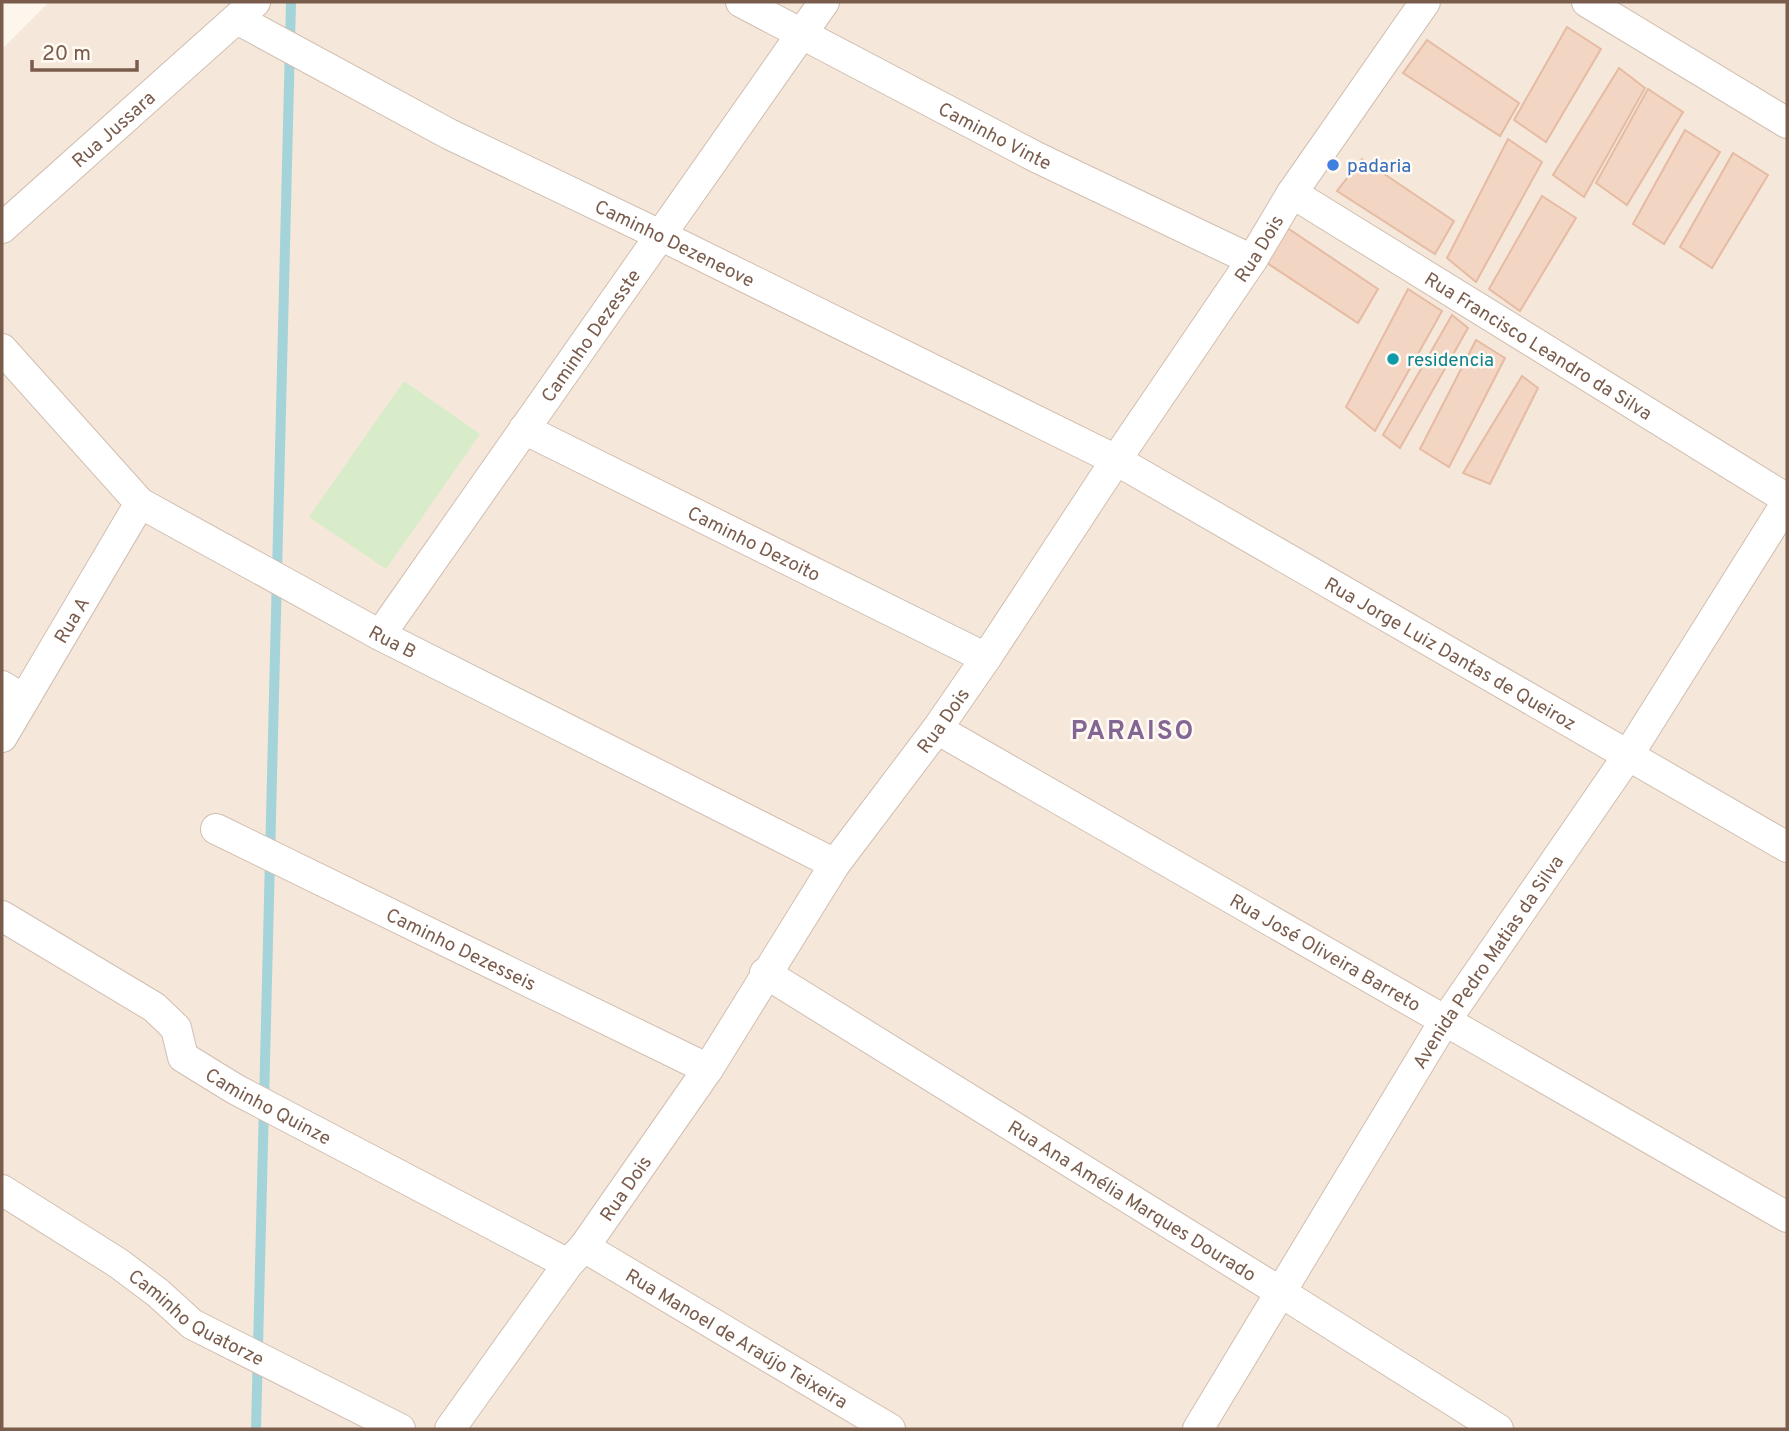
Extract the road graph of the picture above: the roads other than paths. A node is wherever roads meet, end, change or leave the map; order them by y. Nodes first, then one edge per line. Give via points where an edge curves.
1 (741, 2) edge
2 (824, 2) edge
3 (1587, 2) edge
4 (1421, 3) edge
5 (246, 10) edge
6 (802, 33) junction
7 (1787, 123) edge
8 (1292, 192) junction
9 (2, 228) edge
10 (662, 236) junction
11 (1252, 260) junction
12 (2, 349) edge
13 (524, 429) junction
14 (1116, 460) junction
15 (1787, 500) edge
16 (140, 503) junction
17 (380, 635) junction
18 (986, 658) junction
19 (13, 692) edge
20 (937, 729) junction
21 (2, 737) edge
22 (1628, 756) junction
23 (216, 829) dead end
24 (1787, 847) edge
25 (835, 864) junction
26 (2, 916) edge
27 (765, 974) junction
28 (1445, 1021) junction
29 (708, 1069) junction
30 (2, 1190) edge
31 (1787, 1217) edge
32 (576, 1256) junction
33 (1282, 1293) junction
34 (400, 1429) edge
35 (450, 1429) edge
36 (890, 1429) edge
37 (1198, 1429) edge
38 (1498, 1429) edge

1 - 6 street, Caminho Vinte
2 - 6 street, Caminho Dezesste
3 - 7 street
4 - 8 street, Rua Dois
5 - 9 street, Rua Jussara
5 - 10 street, Caminho Dezeneove via 449,134
6 - 10 street, Caminho Dezesste
6 - 11 street, Caminho Vinte via 1036,157
8 - 11 street, Rua Dois
8 - 15 street, Rua Francisco Leandro da Silva
10 - 13 street, Caminho Dezesste
10 - 14 street, Caminho Dezeneove
11 - 14 street, Rua Dois
12 - 16 street, Rua B
13 - 17 street, Caminho Dezesste
13 - 18 street, Caminho Dezoito
14 - 18 street, Rua Dois
14 - 22 street, Rua Jorge Luiz Dantas de Queiroz
15 - 22 street, Avenida Pedro Matias da Silva
16 - 17 street, Rua B
16 - 19 street, Rua A
17 - 25 street, Rua B
18 - 20 street, Rua Dois
19 - 21 street, Rua A
20 - 25 street, Rua Dois
20 - 28 street, Rua José Oliveira Barreto
22 - 24 street, Rua Jorge Luiz Dantas de Queiroz
22 - 28 street, Avenida Pedro Matias da Silva
23 - 29 street, Caminho Dezesseis
25 - 27 street, Rua Dois
26 - 32 street, Caminho Quinze via 154,1007 176,1028 181,1054 192,1064
27 - 29 street, Rua Dois
27 - 33 street, Rua Ana Amélia Marques Dourado
28 - 31 street, Rua José Oliveira Barreto
28 - 33 street, Avenida Pedro Matias da Silva
29 - 32 street, Rua Dois
30 - 34 street, Caminho Quatorze via 118,1263 192,1324
32 - 35 street, Rua Dois
32 - 36 street, Rua Manoel de Araújo Teixeira
33 - 37 street, Avenida Pedro Matias da Silva
33 - 38 street, Rua Ana Amélia Marques Dourado

